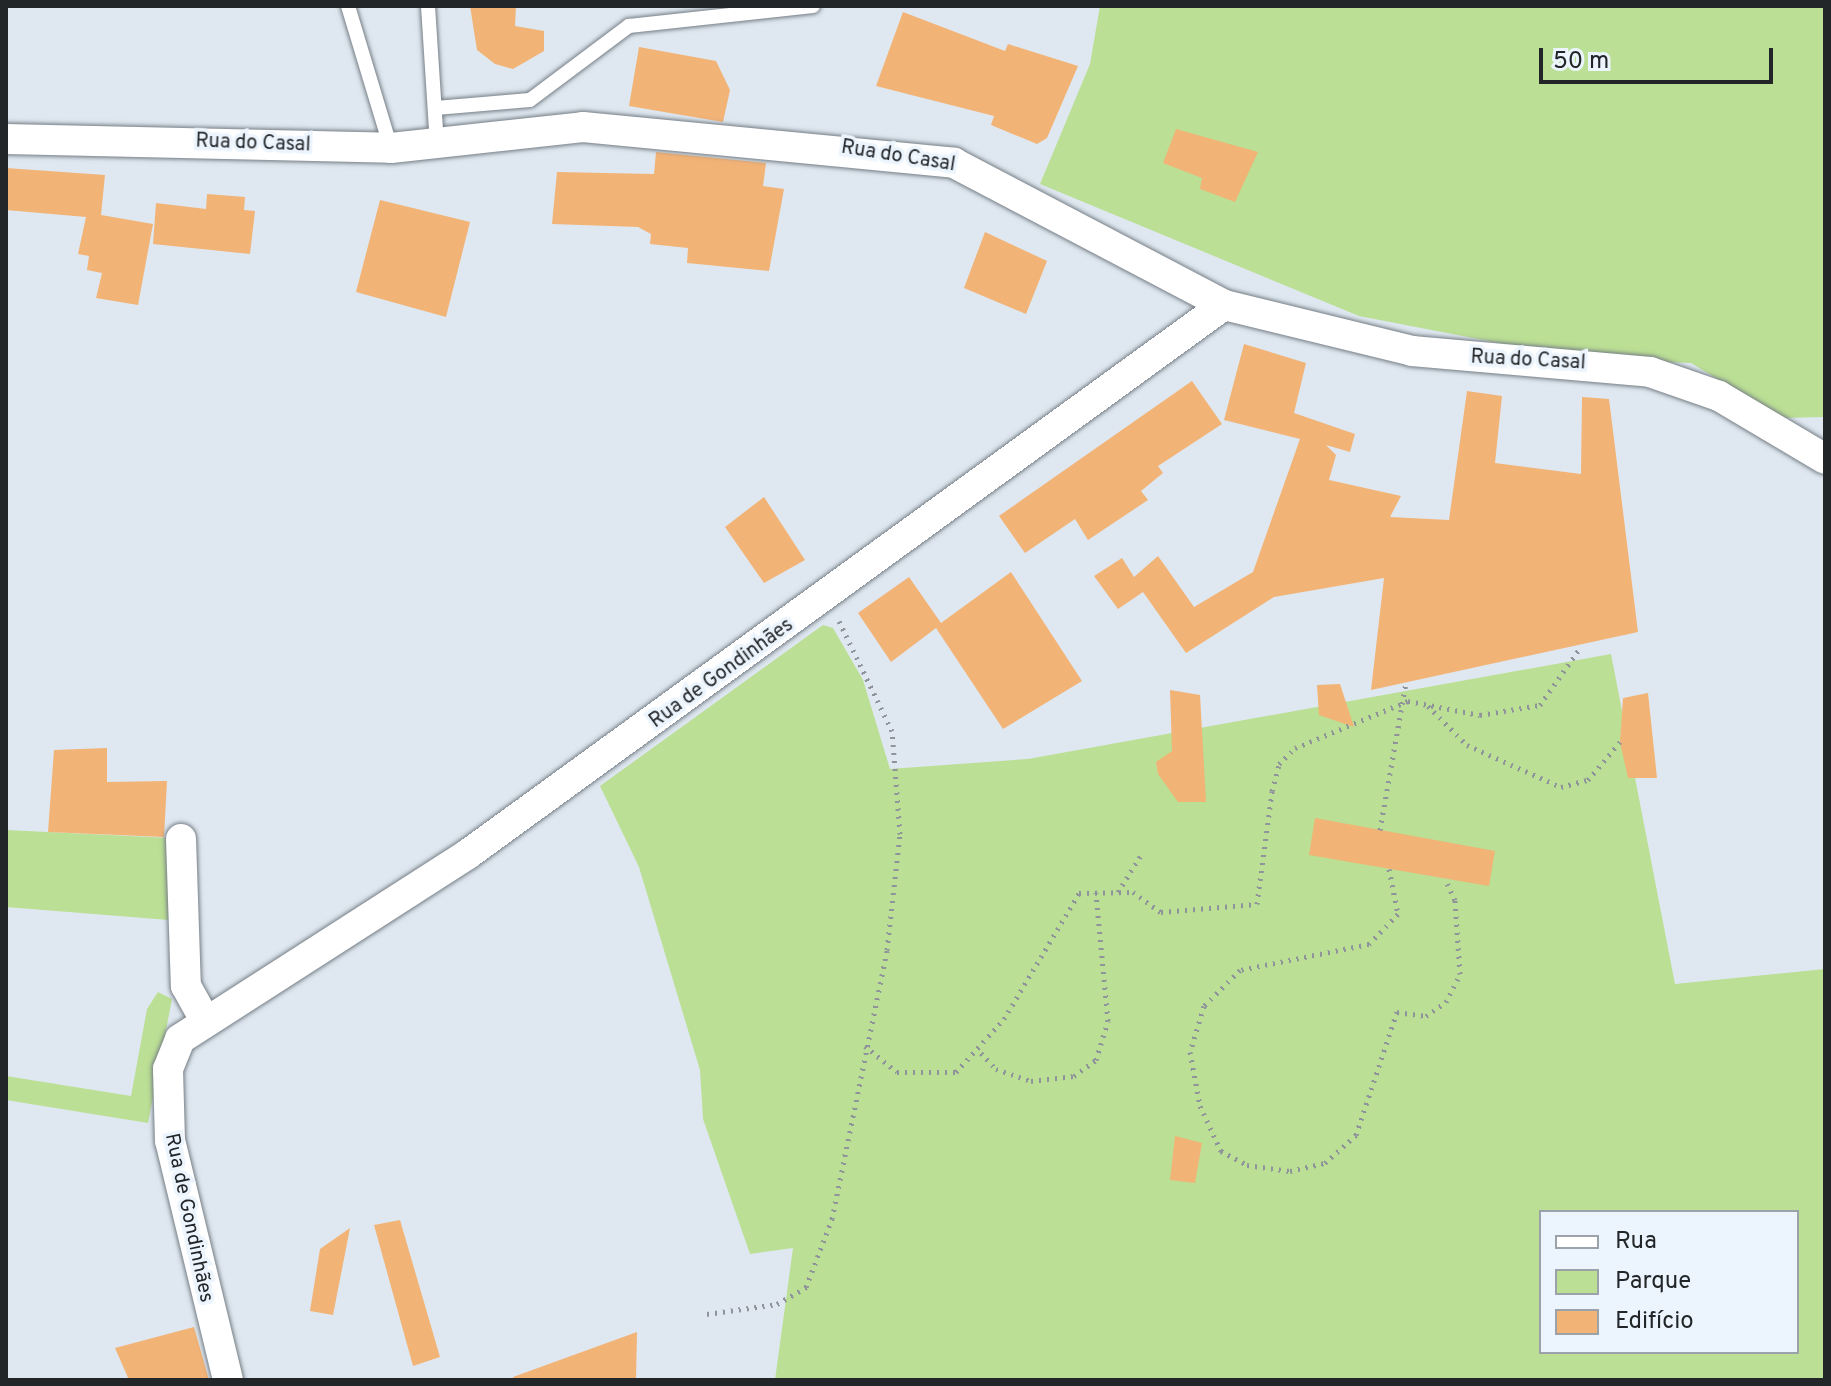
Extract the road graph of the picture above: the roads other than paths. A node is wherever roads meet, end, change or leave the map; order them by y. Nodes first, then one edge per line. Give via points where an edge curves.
1 (348, 6) edge
2 (428, 6) edge
3 (813, 6) edge
4 (436, 108) junction
5 (6, 139) edge
6 (437, 145) junction
7 (391, 148) junction
8 (1224, 305) junction
9 (1825, 459) edge
10 (181, 839) dead end
11 (204, 1019) junction
12 (228, 1380) edge

1 - 7 lane
2 - 4 lane
3 - 4 lane via 629,26 530,100
4 - 6 lane
5 - 7 street, Rua do Casal
6 - 7 street, Rua do Casal
6 - 8 street, Rua do Casal via 583,127 954,163
8 - 9 street, Rua do Casal via 1425,353 1650,372 1719,396
8 - 11 street, Rua de Gondinhães via 468,854
10 - 11 street via 181,952 186,986
11 - 12 street, Rua de Gondinhães via 180,1039 168,1069 168,1106 198,1280

